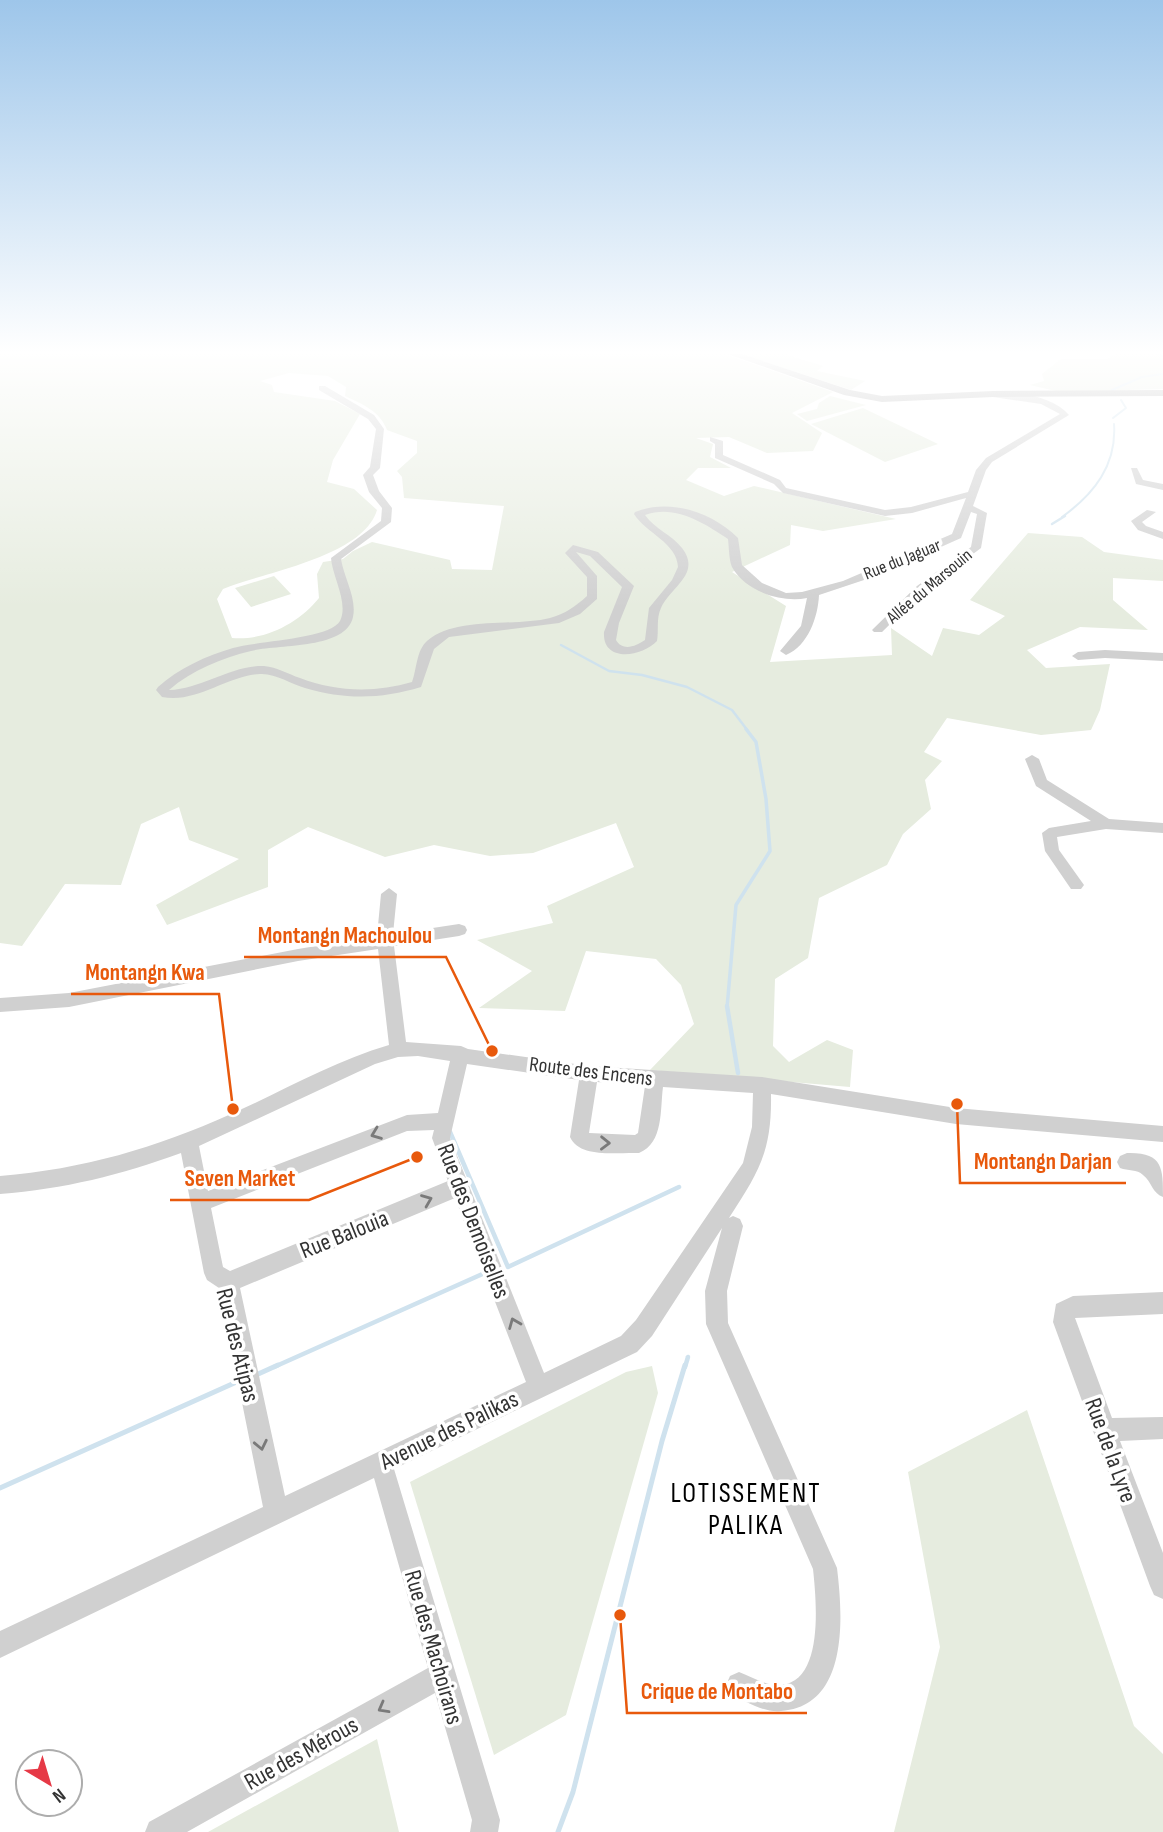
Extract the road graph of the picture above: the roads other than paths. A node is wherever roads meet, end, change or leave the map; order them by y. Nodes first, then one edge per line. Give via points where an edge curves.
1 (379, 437) edge
2 (1029, 437) edge
3 (713, 439) dead end
4 (1134, 470) dead end
5 (1163, 487) edge
6 (974, 493) junction
7 (968, 508) junction
8 (1151, 512) dead end
9 (1163, 536) edge
10 (813, 594) junction
11 (878, 630) dead end
12 (786, 651) dead end
13 (1078, 656) dead end
14 (1163, 657) edge
15 (1032, 759) dead end
16 (1106, 824) junction
17 (1163, 828) edge
18 (1076, 885) dead end
19 (388, 894) dead end
20 (459, 930) dead end
21 (385, 939) junction
22 (0, 1005) edge
23 (398, 1050) junction
24 (461, 1053) junction
25 (589, 1073) junction
26 (654, 1078) junction
27 (762, 1085) junction
28 (442, 1121) junction
29 (1163, 1134) edge
30 (188, 1140) junction
31 (1127, 1162) dead end
32 (0, 1185) edge
33 (460, 1186) junction
34 (1163, 1188) edge
35 (200, 1203) junction
36 (733, 1226) dead end
37 (694, 1250) junction
38 (723, 1263) junction
39 (228, 1282) junction
40 (1163, 1303) edge
41 (539, 1387) junction
42 (1163, 1428) edge
43 (1104, 1430) junction
44 (381, 1463) junction
45 (276, 1512) junction
46 (1163, 1586) edge
47 (0, 1645) edge
48 (442, 1675) junction
49 (739, 1685) dead end
50 (159, 1832) edge
51 (484, 1832) edge

1 - 10 street, Rue du Jaguar via 375,468 368,475 387,508 386,522 336,558 346,622 317,639 228,654 176,677 163,690 166,694 261,670 353,694 400,691 417,684 429,646 439,638 561,619 586,605 593,597 592,576 573,559 573,548 594,554 628,586 608,642 614,649 640,649 651,641 653,611 675,585 683,567 678,550 639,514 656,508 690,514 721,529 733,538 734,558 744,574 767,591 786,596
2 - 6 street, Rue du Jaguar via 989,460
3 - 6 street via 720,443 719,456 778,482 783,490 872,512 912,510
4 - 5 street via 1139,482
6 - 7 street, Rue du Jaguar
7 - 10 street, Rue du Jaguar via 957,536
7 - 11 street, Allée du Marsouin via 982,513 976,548 921,588
8 - 9 street via 1136,521
10 - 12 street via 807,629
13 - 14 street
15 - 16 street via 1041,783
16 - 17 street
16 - 18 street via 1049,833 1052,851
19 - 21 street
20 - 21 street
21 - 22 street via 69,1000
21 - 23 street
23 - 24 street, Route des Encens
23 - 30 street, Route des Encens
24 - 25 street, Route des Encens
24 - 28 street, Rue des Demoiselles
25 - 26 street, Route des Encens
25 -> 26 street via 579,1137 588,1143 639,1144 647,1137
26 - 27 street, Route des Encens
27 - 29 street, Route des Encens via 956,1116
27 - 37 street, Avenue des Palikas via 763,1117 751,1168
28 - 33 street, Rue des Demoiselles via 441,1138
28 -> 35 street via 407,1123
30 - 32 street, Route des Encens via 85,1176
30 - 35 street, Rue des Atipas
31 - 34 street via 1149,1166
39 -> 33 street, Rue Balouia
41 -> 33 street, Rue des Demoiselles
35 - 39 street, Rue des Atipas via 214,1273
36 - 38 street
37 - 38 street
37 - 41 street, Avenue des Palikas via 629,1344
38 - 49 street via 716,1292 718,1324 825,1568 828,1597 824,1663 813,1683 795,1695 779,1698
39 -> 45 street, Rue des Atipas
40 - 43 street, Rue de la Lyre via 1073,1307 1064,1312 1063,1322
41 - 44 street, Avenue des Palikas
42 - 43 street
43 - 46 street, Rue de la Lyre
44 - 45 street, Avenue des Palikas
44 - 48 street, Rue des Machoirans
45 - 47 street, Avenue des Palikas
48 -> 50 street, Rue des Mérous
48 - 51 street, Rue des Machoirans via 486,1820

